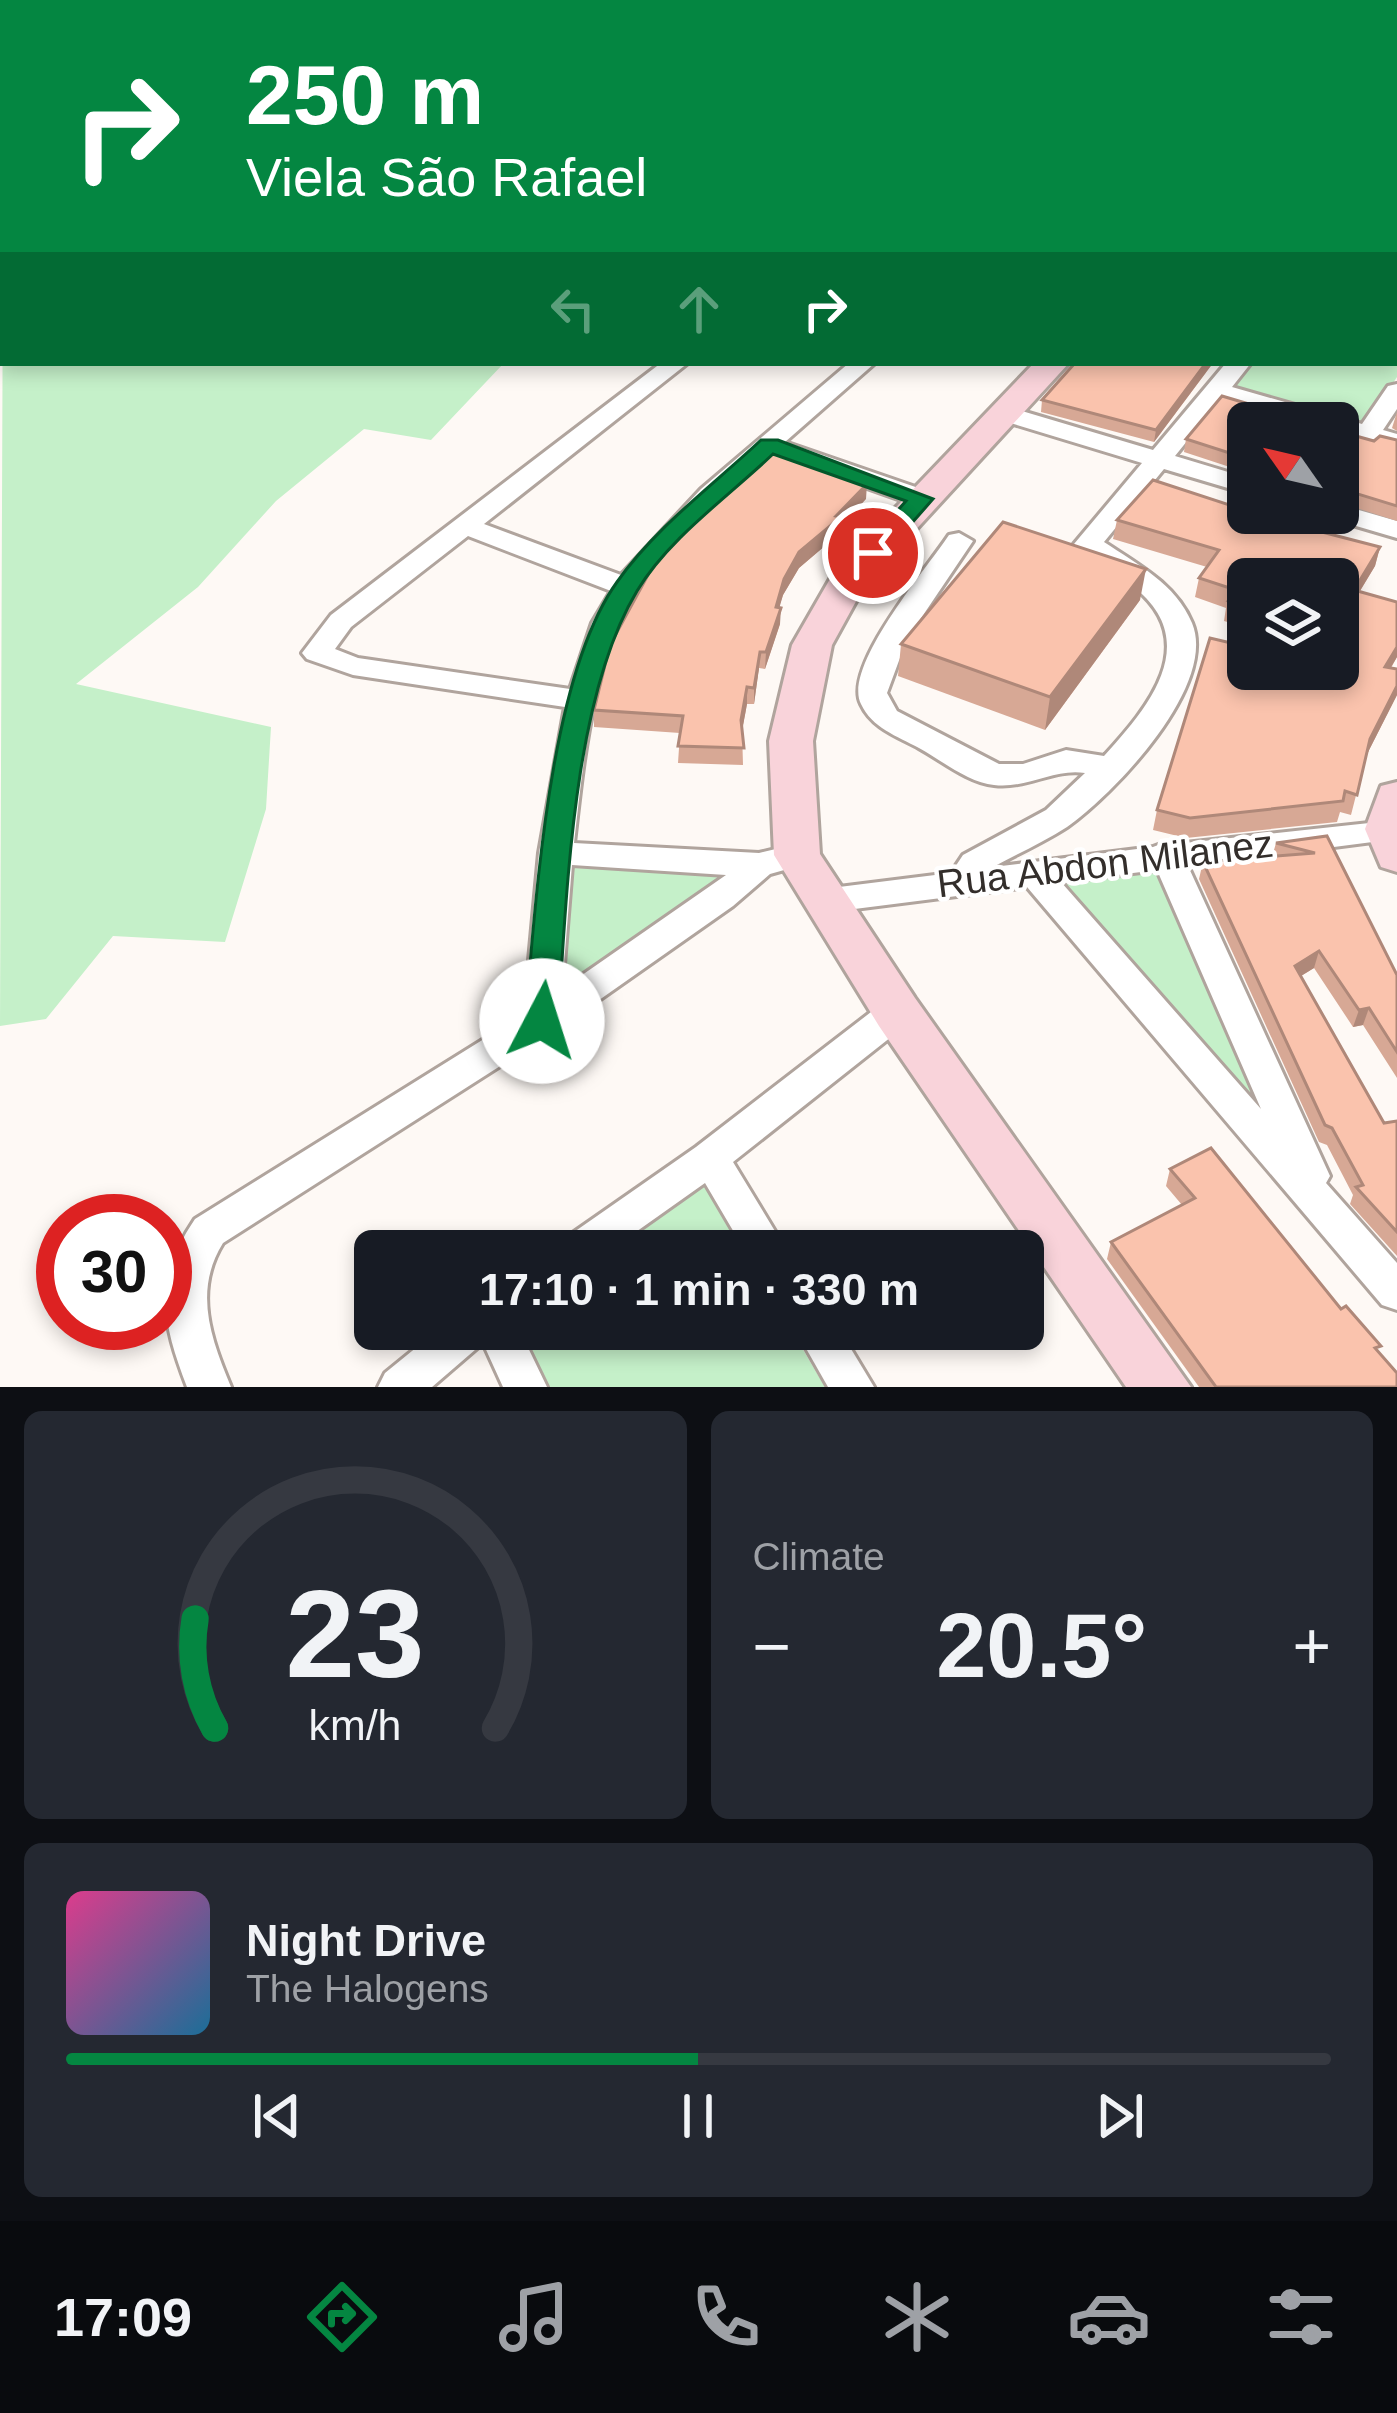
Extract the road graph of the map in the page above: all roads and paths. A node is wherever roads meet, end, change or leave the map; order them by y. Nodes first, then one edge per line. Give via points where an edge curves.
1 (672, 366) edge
2 (860, 366) edge
3 (1049, 366) edge
4 (1236, 366) edge
5 (1215, 390) junction
6 (1397, 391) edge
7 (1257, 402) edge
8 (1003, 413) junction
9 (1359, 431) edge
10 (1368, 434) junction
11 (1397, 442) edge
12 (770, 445) junction
13 (1158, 459) junction
14 (1227, 480) edge
15 (921, 499) junction
16 (1359, 518) edge
17 (466, 526) junction
18 (1397, 530) edge
19 (959, 541) dead end
20 (626, 587) junction
21 (583, 700) junction
22 (1111, 767) junction
23 (1394, 827) edge
24 (556, 853) junction
25 (1166, 853) junction
26 (1033, 872) junction
27 (793, 873) junction
28 (963, 881) junction
29 (897, 1012) junction
30 (542, 1021) junction
31 (710, 1158) junction
32 (1324, 1208) junction
33 (608, 1230) edge
34 (754, 1230) edge
35 (1397, 1292) edge
36 (445, 1350) edge
37 (508, 1350) edge
38 (829, 1350) edge
39 (1155, 1385) edge
40 (208, 1387) edge
41 (400, 1387) edge
42 (525, 1387) edge
43 (852, 1387) edge

1 - 17 street
2 - 12 street
3 - 8 main road
4 - 5 street
5 - 7 street
5 - 13 street
6 - 10 street
8 - 13 street
8 - 15 main road
9 - 10 street
10 - 11 street
12 - 15 street
12 - 20 street
13 - 14 street
13 - 22 street via 1088,544 1170,607 1183,635 1172,683
15 - 27 main road via 848,580 812,645 791,740
16 - 18 street
17 - 20 street
17 - 21 street via 341,621 317,653
19 - 22 street via 880,662 870,689 875,705 994,775 1066,760
20 - 21 street
21 - 24 street
22 - 28 street via 1057,818 974,862
23 - 25 street, Rua Abdon Milanez
24 - 27 street, Rua Abdon Milanez
24 - 30 street
25 - 26 street, Rua Abdon Milanez
25 - 32 street
26 - 28 street, Rua Abdon Milanez
26 - 32 street
27 - 28 street, Rua Abdon Milanez
27 - 29 main road
27 - 30 street via 721,897
29 - 31 street
29 - 39 main road
30 - 40 street via 209,1231 184,1275 182,1307
31 - 33 street
31 - 34 street
32 - 35 street
36 - 41 street
37 - 42 street
38 - 43 street

